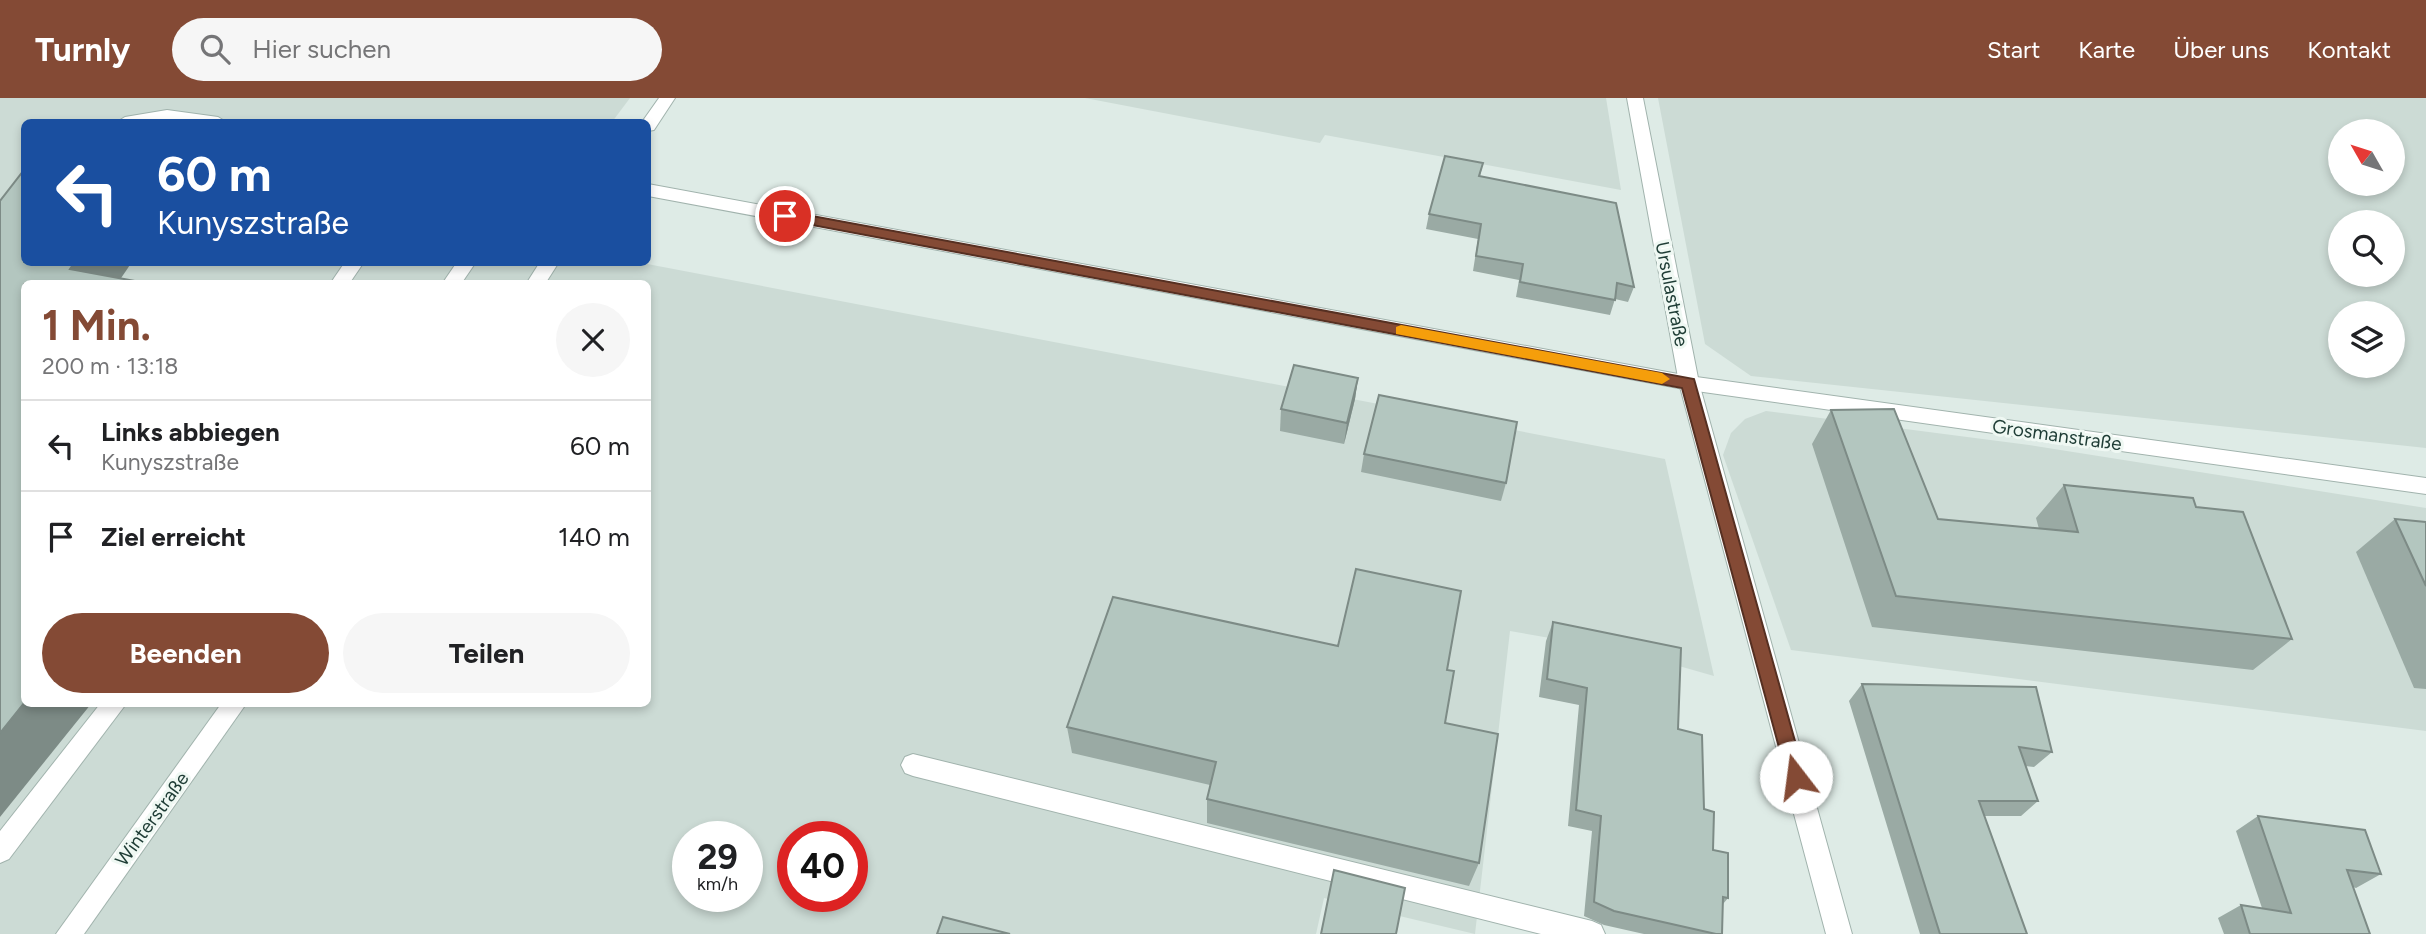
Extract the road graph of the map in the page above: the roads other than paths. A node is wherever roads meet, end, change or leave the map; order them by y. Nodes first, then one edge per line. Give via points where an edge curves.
1 (667, 98) edge
2 (1635, 98) edge
3 (143, 119) edge
4 (196, 119) edge
5 (651, 122) edge
6 (651, 191) edge
7 (1689, 383) junction
8 (2426, 486) edge
9 (112, 707) edge
10 (232, 707) edge
11 (913, 765) dead end
12 (0, 851) edge
13 (69, 934) edge
14 (1592, 934) edge
15 (1839, 934) edge

1 - 5 street
2 - 7 street, Ursulastraße
3 - 4 street via 167,115
6 - 7 street, Grosmanstraße
7 - 8 street, Grosmanstraße
7 - 15 street, Ursulastraße
9 - 12 street
10 - 13 street, Winterstraße
11 - 14 street

